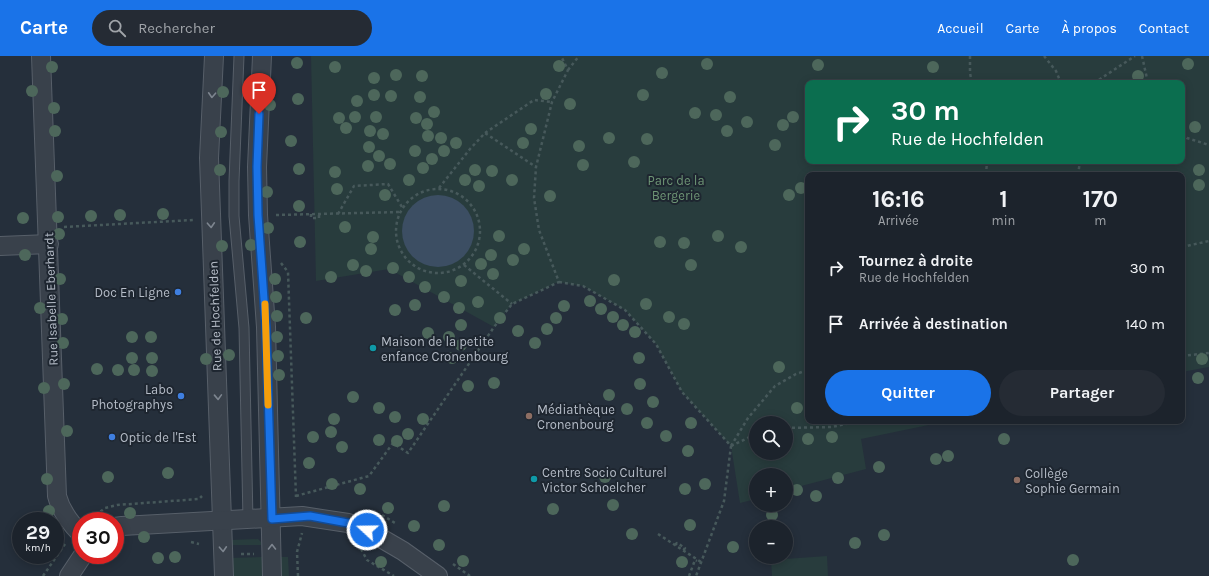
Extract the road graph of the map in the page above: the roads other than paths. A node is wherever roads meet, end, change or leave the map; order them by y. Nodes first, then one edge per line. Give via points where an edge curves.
1 (41, 56) edge
2 (214, 56) edge
3 (239, 56) edge
4 (262, 56) edge
5 (48, 236) junction
6 (0, 246) edge
7 (272, 519) junction
8 (248, 520) junction
9 (221, 521) junction
10 (72, 523) edge
11 (124, 526) edge
12 (77, 564) edge
13 (69, 576) edge
14 (224, 576) edge
15 (272, 576) edge
16 (438, 576) edge

1 - 5 street, Rue Isabelle Eberhardt
2 -> 9 street, Rue de Hochfelden via 209,158
3 - 8 lane via 234,216 244,328
4 - 7 street via 257,167 258,215 266,327
5 - 6 street
5 - 10 street, Rue Isabelle Eberhardt via 57,496 60,506
7 - 8 street
15 -> 7 street
7 - 16 street via 310,516 348,523 385,540
8 - 9 street
9 - 11 street
9 -> 14 street, Rue de Hochfelden
12 - 13 street

